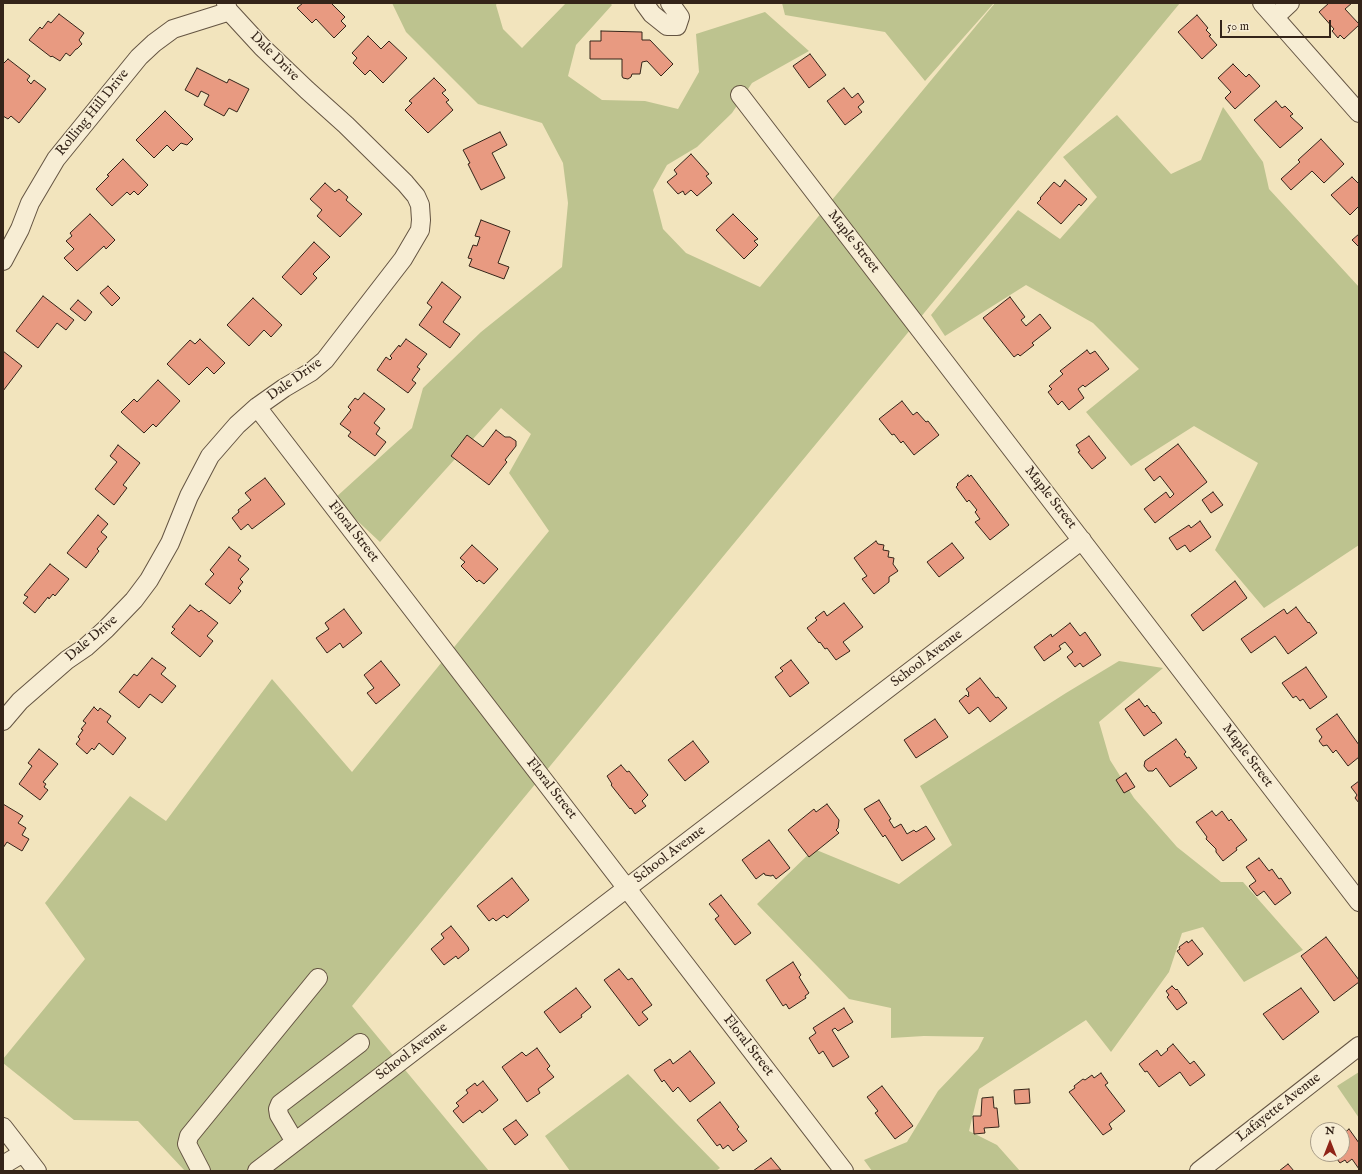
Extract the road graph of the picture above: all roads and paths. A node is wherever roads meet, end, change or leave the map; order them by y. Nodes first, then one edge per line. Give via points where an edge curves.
1 (644, 3) edge
2 (670, 3) edge
3 (1262, 3) edge
4 (1290, 3) edge
5 (227, 7) edge
6 (1275, 17) junction
7 (740, 95) dead end
8 (1359, 112) edge
9 (4, 257) edge
10 (257, 407) junction
11 (1082, 540) junction
12 (3, 721) edge
13 (627, 888) junction
14 (1359, 902) edge
15 (318, 978) dead end
16 (360, 1043) dead end
17 (1359, 1046) edge
18 (3, 1127) edge
19 (295, 1142) junction
20 (23, 1153) junction
21 (3, 1165) edge
22 (37, 1171) edge
23 (201, 1171) edge
24 (257, 1171) edge
25 (844, 1171) edge
26 (1199, 1171) edge

1 - 2 street via 652,14 667,26 677,26 680,17
3 - 6 street
4 - 6 street
5 - 9 street, Rolling Hill Drive via 224,13 173,29 139,57 56,159 30,203 20,229
5 - 10 street, Dale Drive via 262,47 405,183 420,205 420,230 403,259 325,360
6 - 8 street
7 - 11 street, Maple Street
10 - 12 street, Dale Drive via 210,456 189,496 170,543 149,580 134,600 86,647 20,701
10 - 13 street, Floral Street
11 - 13 street, School Avenue
11 - 14 street, Maple Street
13 - 19 street, School Avenue
13 - 25 street, Floral Street
15 - 23 street via 189,1136 187,1144
16 - 19 street via 280,1104 279,1116
17 - 26 street, Lafayette Avenue
18 - 20 street
19 - 24 street, School Avenue
20 - 21 street
20 - 22 street

